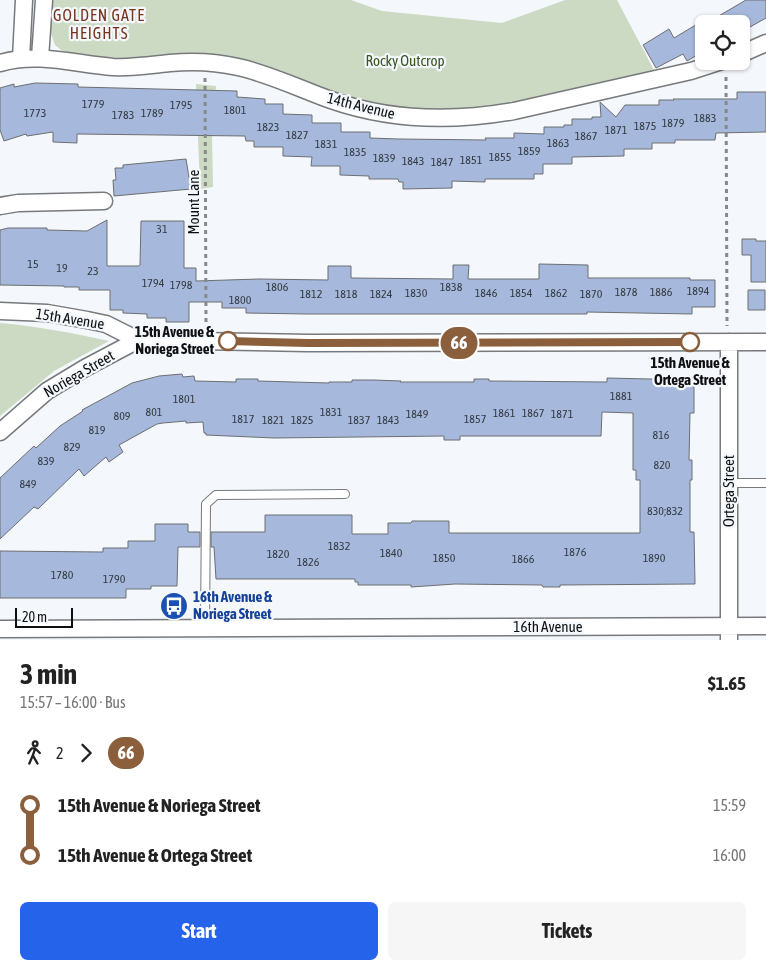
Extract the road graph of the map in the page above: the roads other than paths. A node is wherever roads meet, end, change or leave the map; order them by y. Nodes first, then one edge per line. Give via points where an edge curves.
1 (24, 0) edge
2 (44, 0) edge
3 (765, 44) edge
4 (750, 50) edge
5 (40, 58) junction
6 (21, 59) junction
7 (0, 63) edge
8 (699, 70) edge
9 (104, 202) dead end
10 (0, 206) edge
11 (0, 312) edge
12 (728, 336) junction
13 (138, 340) junction
14 (766, 342) edge
15 (0, 432) edge
16 (729, 483) junction
17 (766, 483) edge
18 (345, 494) dead end
19 (766, 626) edge
20 (0, 628) edge
21 (205, 628) junction
22 (729, 633) edge
23 (119, 634) edge
24 (150, 634) edge

1 - 6 street
2 - 5 street
3 - 4 street
5 - 6 street, 14th Avenue
5 - 8 street, 14th Avenue via 132,68 171,63 238,67 354,107 399,116 444,119 488,115
6 - 7 street, 14th Avenue
9 - 10 street
11 - 13 street, 15th Avenue via 47,313 87,320 106,324
12 - 13 street, 15th Avenue via 300,343
12 - 14 street, 15th Avenue
12 - 16 street, Ortega Street
13 - 15 street, Noriega Street via 47,391
16 - 17 lane
16 - 22 street, Ortega Street
18 - 21 lane via 216,494 206,504
19 - 22 street, 16th Avenue
20 - 23 street, 16th Avenue
21 - 22 street, 16th Avenue
21 - 24 street, 16th Avenue
23 - 24 street, 16th Avenue

